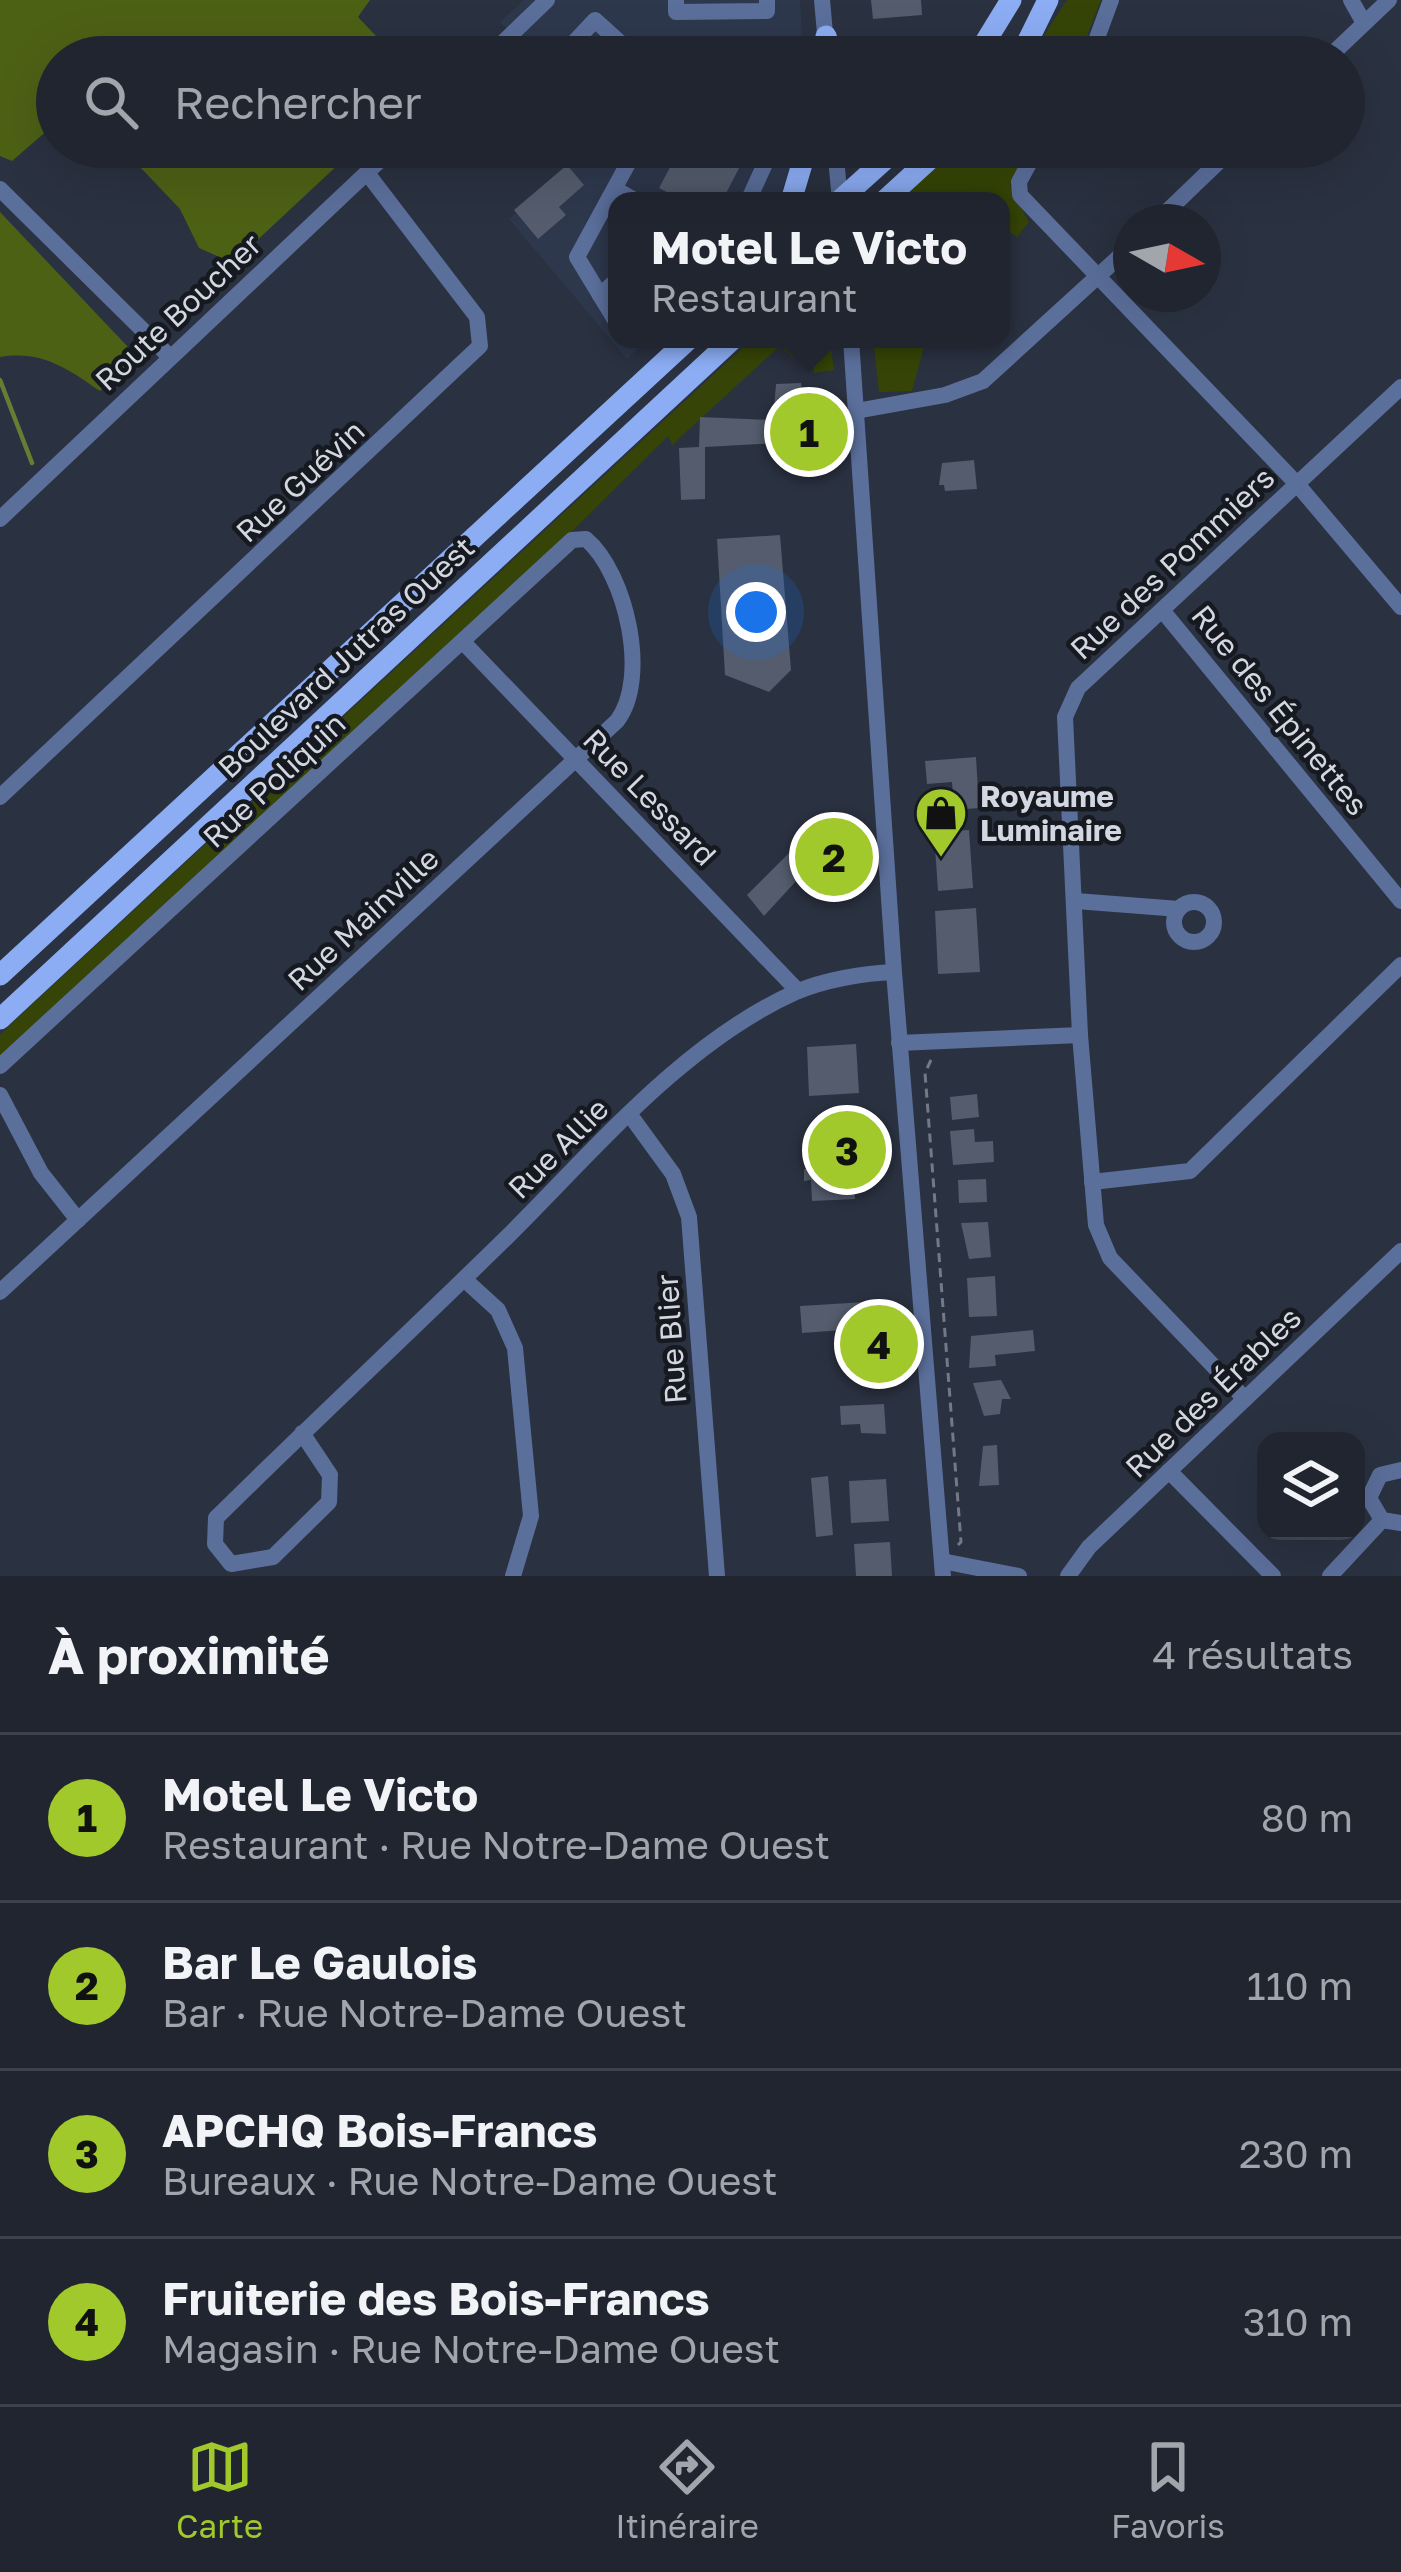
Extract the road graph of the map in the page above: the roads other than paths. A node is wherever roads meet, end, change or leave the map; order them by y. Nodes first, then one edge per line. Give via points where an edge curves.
1 (547, 0) edge
2 (676, 0) edge
3 (767, 0) edge
4 (822, 0) edge
5 (1011, 0) edge
6 (1048, 0) edge
7 (1111, 0) edge
8 (1352, 0) edge
9 (1388, 0) edge
10 (1364, 23) junction
11 (510, 36) edge
12 (580, 36) edge
13 (613, 36) edge
14 (825, 36) edge
15 (989, 36) edge
16 (1030, 36) edge
17 (1098, 36) edge
18 (1351, 36) edge
19 (372, 168) edge
20 (626, 168) edge
21 (876, 168) edge
22 (920, 168) edge
23 (1027, 168) edge
24 (1212, 168) edge
25 (367, 173) junction
26 (0, 189) edge
27 (615, 189) junction
28 (613, 192) edge
29 (620, 192) edge
30 (850, 192) edge
31 (894, 192) edge
32 (608, 202) edge
33 (1175, 204) edge
34 (1113, 263) edge
35 (1097, 278) junction
36 (608, 288) edge
37 (600, 295) junction
38 (608, 308) edge
39 (679, 348) edge
40 (724, 348) edge
41 (852, 348) edge
42 (169, 356) junction
43 (1401, 387) edge
44 (856, 411) junction
45 (1297, 484) junction
46 (0, 519) edge
47 (586, 539) joint
48 (1401, 607) edge
49 (1162, 610) junction
50 (463, 642) junction
51 (576, 760) junction
52 (0, 797) edge
53 (1076, 901) junction
54 (1401, 901) edge
55 (1179, 909) dead end
56 (1401, 965) edge
57 (894, 972) junction
58 (0, 975) edge
59 (798, 991) junction
60 (0, 1019) edge
61 (1080, 1035) junction
62 (899, 1043) junction
63 (0, 1066) edge
64 (0, 1095) edge
65 (630, 1115) junction
66 (1092, 1182) junction
67 (79, 1220) junction
68 (1401, 1251) edge
69 (464, 1279) junction
70 (0, 1292) edge
71 (1245, 1399) junction
72 (302, 1433) junction
73 (1169, 1471) junction
74 (1401, 1471) edge
75 (1392, 1522) edge
76 (943, 1568) edge
77 (513, 1576) edge
78 (717, 1576) edge
79 (1019, 1576) edge
80 (1068, 1576) edge
81 (1273, 1576) edge
82 (1330, 1576) edge

1 - 11 street
2 - 3 street via 676,12 767,11
4 - 14 street
5 - 15 main road
6 - 16 main road
7 - 17 street
8 - 10 street
9 - 10 street
10 - 18 street
12 - 13 street via 595,20
19 - 25 street, Route Boucher
20 - 27 street
21 - 30 main road
22 - 31 main road
23 - 35 street via 1020,195
24 - 33 street
25 - 42 street, Route Boucher
25 - 52 street, Rue Guévin via 477,317 480,346
26 - 42 street
27 - 28 street
27 - 29 street
32 - 37 street via 577,257
34 - 35 street
35 - 44 street via 983,381
35 - 45 street
36 - 37 street
37 - 38 street
39 - 58 main road, Boulevard Jutras Ouest
40 - 60 main road, Boulevard Jutras Ouest
41 - 44 street
42 - 46 street, Route Boucher
43 - 45 street, Rue des Pommiers
44 - 57 street
45 - 48 street
45 - 49 street, Rue des Pommiers
47 - 50 street, Rue Poliquin via 572,540
47 - 51 street, Rue Mainville via 621,588 632,689 617,721
49 - 53 street, Rue des Pommiers via 1078,688 1065,717
49 - 54 street, Rue des Épinettes
50 - 51 street, Rue Lessard
50 - 63 street, Rue Poliquin
51 - 59 street, Rue Lessard
51 - 67 street, Rue Mainville
53 - 55 street
53 - 61 street, Rue des Pommiers
56 - 66 street via 1190,1172
57 - 59 street, Rue Allie
57 - 62 street
59 - 65 street, Rue Allie via 717,1040
61 - 62 street
61 - 66 street, Rue des Pommiers
62 - 76 street
64 - 67 street via 41,1173
65 - 69 street, Rue Allie
65 - 78 street, Rue Blier via 673,1174 689,1217
66 - 71 street, Rue des Pommiers via 1096,1225 1110,1258
67 - 70 street, Rue Mainville
68 - 71 street, Rue des Érables
69 - 72 street, Rue Allie
69 - 77 street via 498,1310 515,1348 531,1516
71 - 73 street, Rue des Érables
72 - 72 street, Rue Allie via 330,1475 328,1502 273,1557 231,1564 214,1544 215,1518
73 - 80 street, Rue des Érables
73 - 81 street
74 - 75 street via 1380,1475 1370,1490 1371,1507
75 - 82 street
76 - 79 street

